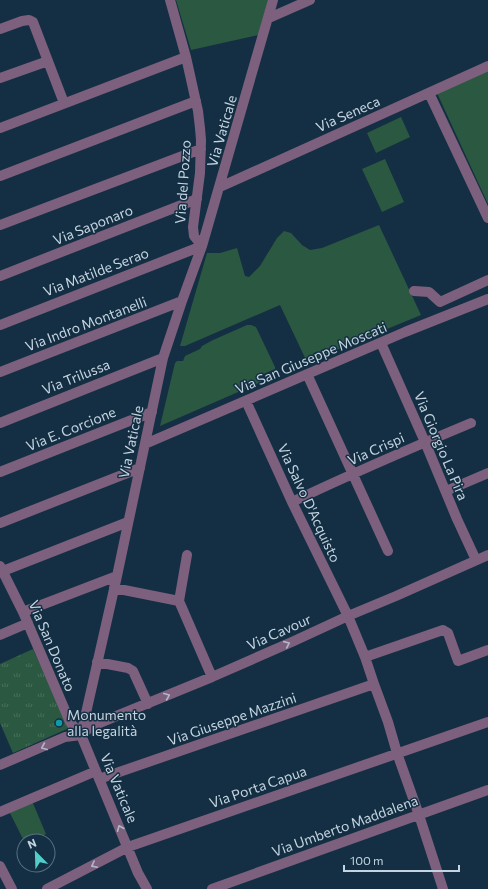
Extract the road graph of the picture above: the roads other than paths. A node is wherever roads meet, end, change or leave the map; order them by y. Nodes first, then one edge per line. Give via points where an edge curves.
1 (170, 0) edge
2 (274, 0) edge
3 (310, 0) edge
4 (269, 18) junction
5 (0, 29) edge
6 (186, 57) junction
7 (48, 61) junction
8 (488, 66) edge
9 (0, 78) edge
10 (429, 93) junction
11 (196, 101) junction
12 (64, 103) junction
13 (0, 128) edge
14 (201, 148) junction
15 (0, 176) edge
16 (220, 188) junction
17 (197, 199) junction
18 (488, 218) edge
19 (0, 226) edge
20 (202, 246) junction
21 (0, 276) edge
22 (488, 280) edge
23 (414, 291) dead end
24 (488, 299) edge
25 (182, 301) junction
26 (0, 325) edge
27 (381, 343) junction
28 (163, 358) junction
29 (0, 372) edge
30 (307, 374) junction
31 (246, 401) junction
32 (152, 412) junction
33 (0, 423) edge
34 (471, 423) dead end
35 (425, 442) junction
36 (145, 444) junction
37 (140, 468) junction
38 (0, 472) edge
39 (488, 473) edge
40 (352, 474) junction
41 (446, 492) junction
42 (292, 502) junction
43 (128, 522) junction
44 (0, 523) edge
45 (388, 551) dead end
46 (488, 554) edge
47 (187, 555) dead end
48 (476, 560) junction
49 (2, 572) edge
50 (117, 576) junction
51 (114, 588) junction
52 (179, 601) junction
53 (23, 612) junction
54 (348, 616) junction
55 (28, 623) junction
56 (0, 635) edge
57 (488, 650) edge
58 (365, 657) junction
59 (97, 662) junction
60 (212, 677) junction
61 (374, 684) junction
62 (148, 704) junction
63 (488, 722) edge
64 (81, 735) junction
65 (397, 753) junction
66 (0, 765) edge
67 (98, 775) junction
68 (488, 790) edge
69 (0, 812) edge
70 (419, 814) junction
71 (128, 847) junction
72 (0, 866) edge
73 (12, 889) edge
74 (47, 889) edge
75 (146, 889) edge
76 (212, 889) edge
77 (443, 889) edge

1 - 6 street, Via del Pozzo
2 - 4 street, Via Vaticale
3 - 4 street
4 - 16 street, Via Vaticale
5 - 7 street via 22,21 33,22
6 - 11 street, Via del Pozzo
6 - 12 street
7 - 9 street
7 - 12 street
8 - 10 street, Via Seneca
10 - 16 street, Via Seneca
10 - 18 street
11 - 14 street, Via del Pozzo
11 - 15 street
12 - 13 street
14 - 17 street, Via del Pozzo
14 - 19 street
16 - 20 street, Via Vaticale
17 - 20 street, Via del Pozzo via 193,227 194,236
17 - 21 street, Via Saponaro
20 - 25 street, Via Vaticale
20 - 26 street, Via Matilde Serao
22 - 23 street via 440,302 429,292
24 - 27 street, Via San Giuseppe Moscati
25 - 28 street, Via Vaticale
25 - 29 street, Via Indro Montanelli
27 - 30 street, Via San Giuseppe Moscati
27 - 35 street, Via Giorgio La Pira
28 - 32 street, Via Vaticale
28 - 33 street, Via Trilussa
30 - 31 street, Via San Giuseppe Moscati
30 - 40 street
31 - 36 street, Via San Giuseppe Moscati
31 - 42 street, Via Salvo D'Acquisto
32 - 36 street, Via Vaticale
32 - 38 street, Via E. Corcione
34 - 35 street, Via Crispi
35 - 40 street, Via Crispi
35 - 41 street, Via Giorgio La Pira
36 - 37 street, Via Vaticale
37 - 43 street, Via Vaticale
37 - 44 street
39 - 41 street
40 - 42 street, Via Crispi
40 - 45 street
41 - 48 street, Via Giorgio La Pira
42 - 54 street, Via Salvo D'Acquisto
43 - 49 street
43 - 50 street, Via Vaticale
46 - 48 street, Via Cavour
47 - 52 street
48 - 54 street, Via Cavour
49 - 53 street, Via San Donato
50 - 51 street, Via Vaticale
50 - 53 street
51 - 52 street
51 - 59 street, Via Vaticale
52 - 60 street
53 - 55 street, Via San Donato
54 - 58 street, Via Salvo D'Acquisto
60 -> 54 street, Via Cavour
55 - 56 street
55 - 64 street, Via San Donato via 70,722
57 - 58 street via 458,661 448,632 443,630
58 - 61 street, Via Salvo D'Acquisto
59 - 62 street via 132,671
59 - 64 street, Via Vaticale
62 -> 60 street, Via Cavour
61 - 65 street, Via Salvo D'Acquisto
61 - 67 street, Via Giuseppe Mazzini
62 - 64 street, Via Cavour via 92,726
63 - 65 street, Via Porta Capua
64 -> 66 street via 66,738
64 - 67 street, Via Vaticale
65 - 70 street, Via Salvo D'Acquisto
65 - 71 street, Via Porta Capua
67 - 69 street, Via Giuseppe Mazzini
71 -> 67 street, Via Vaticale
68 - 70 street, Via Umberto Maddalena
70 - 76 street, Via Umberto Maddalena
70 - 77 street, Via Salvo D'Acquisto
71 -> 74 street, Via Porta Capua
71 - 75 street, Via Vaticale
72 - 73 street

